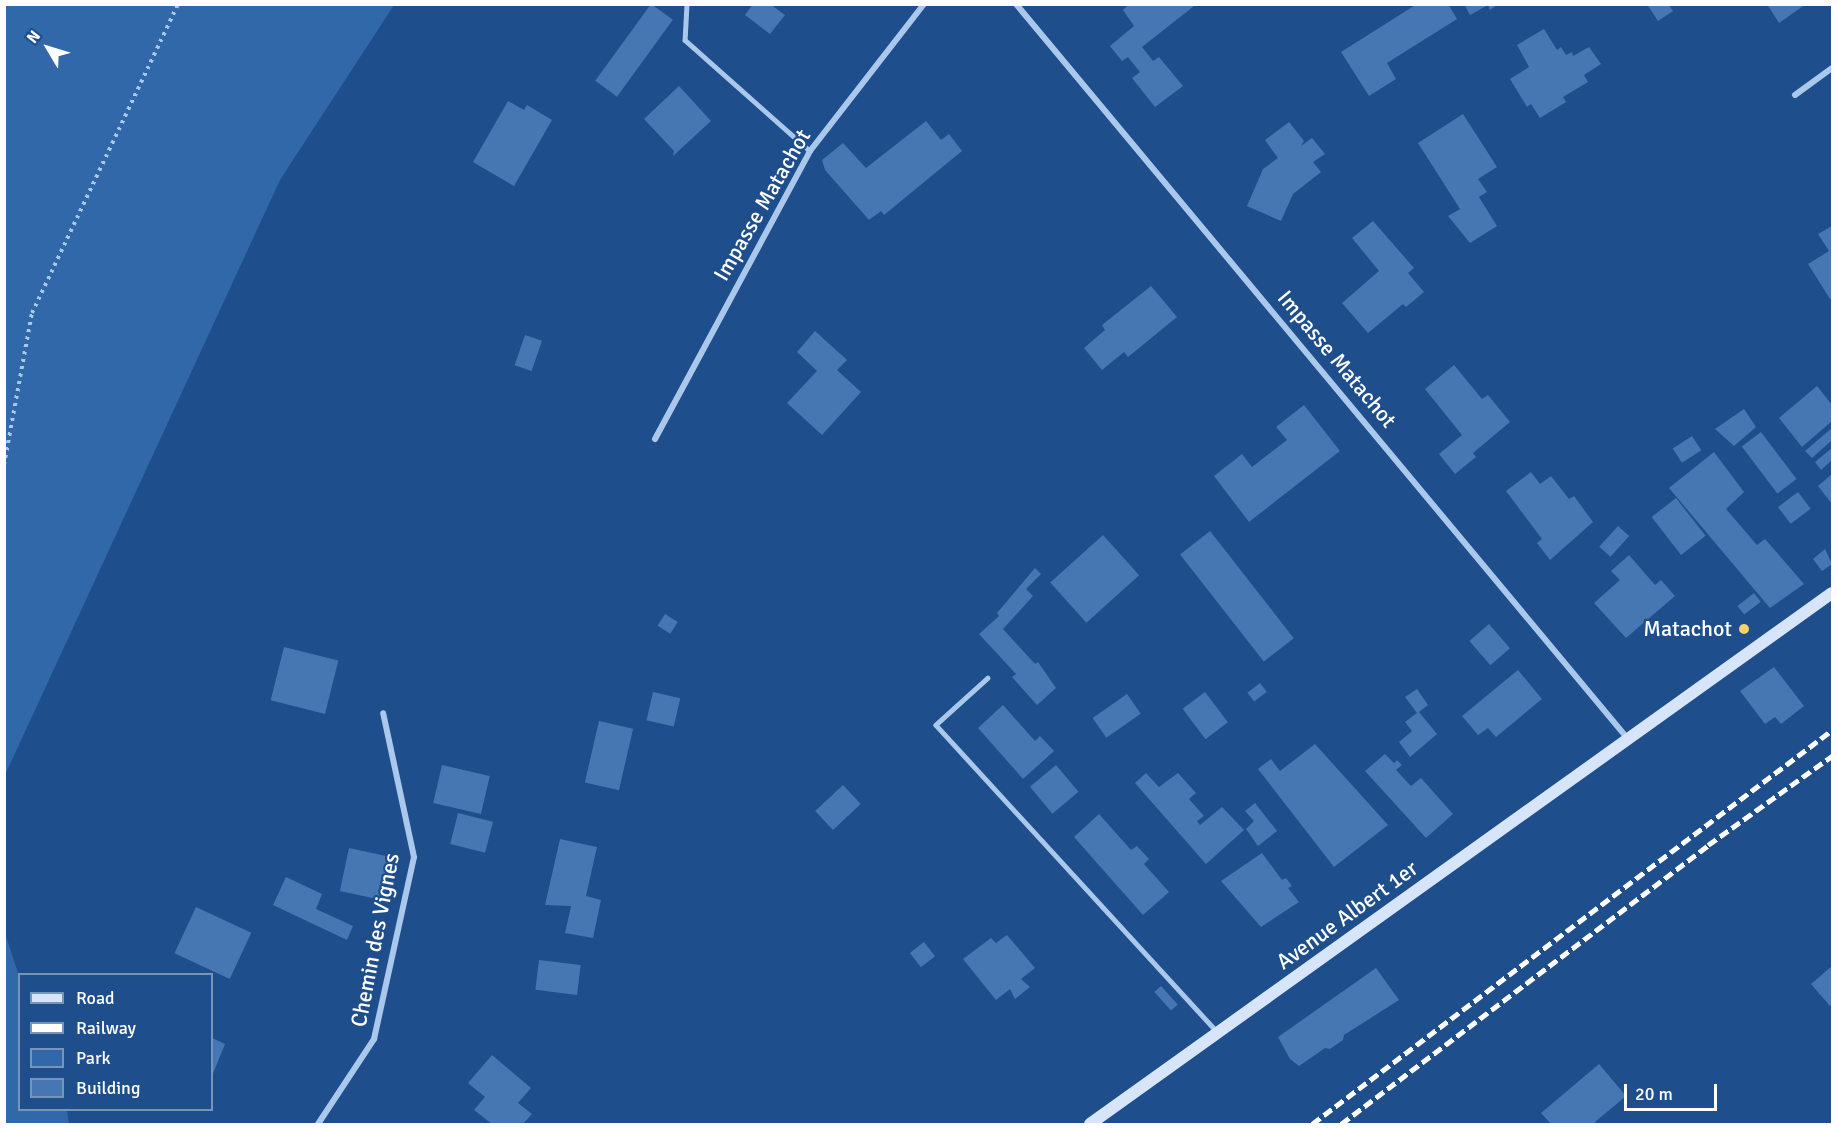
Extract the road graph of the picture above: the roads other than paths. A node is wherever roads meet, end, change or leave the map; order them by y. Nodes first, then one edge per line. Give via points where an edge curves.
1 (687, 4) edge
2 (924, 4) edge
3 (1016, 4) edge
4 (1833, 68) edge
5 (1795, 95) dead end
6 (810, 151) junction
7 (655, 439) dead end
8 (1833, 593) edge
9 (988, 678) dead end
10 (383, 713) dead end
11 (1628, 739) junction
12 (1218, 1033) junction
13 (318, 1125) edge
14 (1090, 1125) edge

1 - 6 lane via 685,40
2 - 6 street, Impasse Matachot
3 - 11 street, Impasse Matachot
4 - 5 street
6 - 7 street, Impasse Matachot
8 - 11 main road, Avenue Albert 1er
9 - 12 lane via 936,725
10 - 13 street, Chemin des Vignes via 414,857 374,1039
11 - 12 main road, Avenue Albert 1er
12 - 14 main road, Avenue Albert 1er

